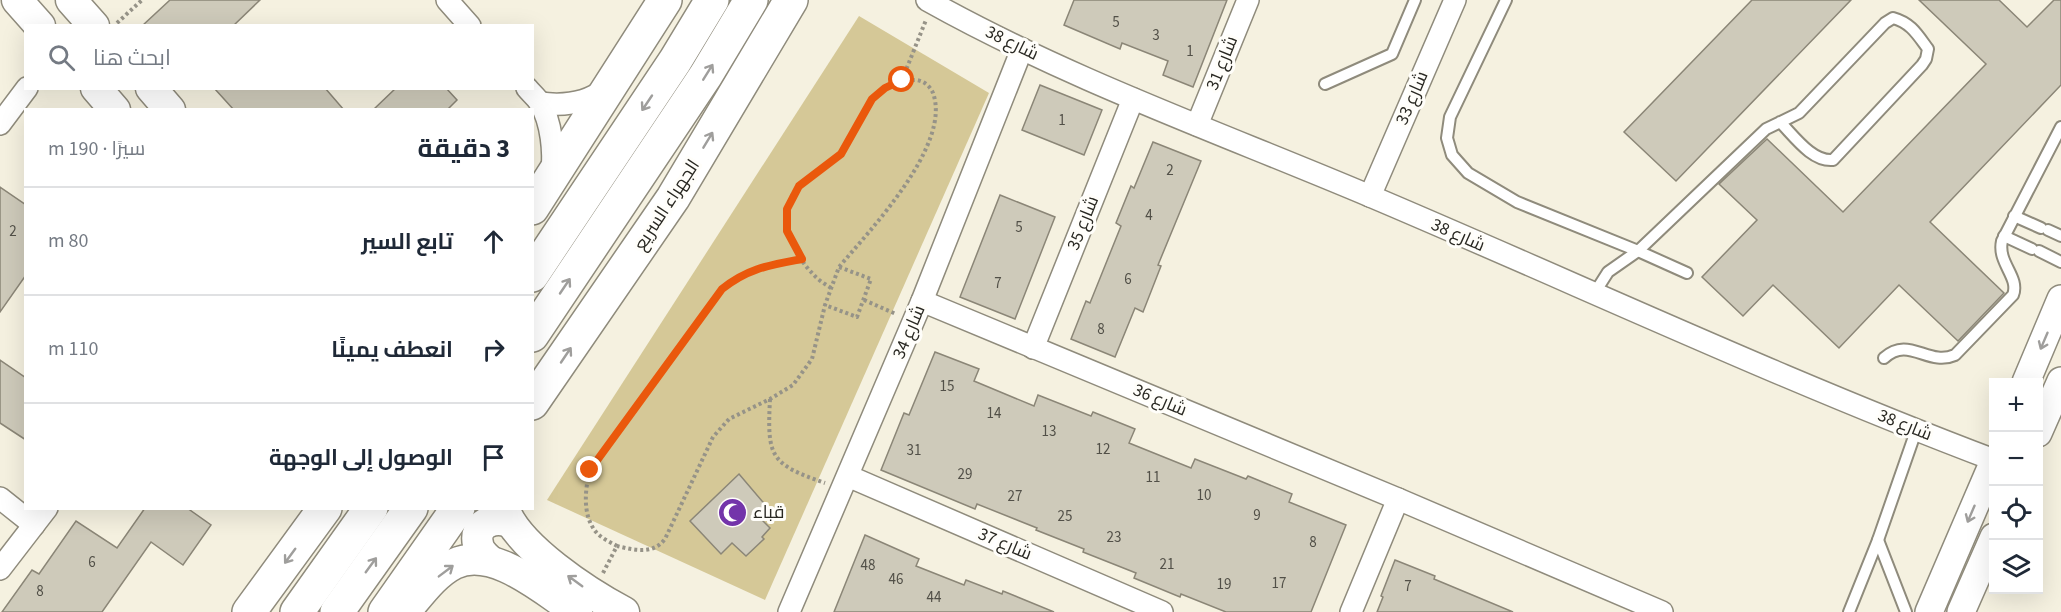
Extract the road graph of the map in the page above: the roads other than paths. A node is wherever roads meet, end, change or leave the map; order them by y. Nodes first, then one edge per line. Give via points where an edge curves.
1 (18, 0) edge
2 (71, 0) edge
3 (447, 0) edge
4 (664, 0) edge
5 (712, 0) edge
6 (751, 0) edge
7 (791, 0) edge
8 (1248, 0) edge
9 (1415, 0) edge
10 (1455, 0) edge
11 (1506, 0) edge
12 (930, 2) edge
13 (38, 24) edge
14 (92, 24) edge
15 (468, 24) edge
16 (1022, 50) junction
17 (613, 83) junction
18 (1325, 84) dead end
19 (26, 90) edge
20 (98, 90) edge
21 (153, 90) edge
22 (533, 96) edge
23 (1133, 99) junction
24 (113, 108) edge
25 (168, 108) edge
26 (1780, 122) junction
27 (0, 124) edge
28 (1197, 125) junction
29 (2061, 127) edge
30 (552, 179) junction
31 (1370, 196) junction
32 (534, 205) edge
33 (2014, 216) junction
34 (2004, 236) junction
35 (2061, 236) edge
36 (1638, 251) junction
37 (2061, 262) edge
38 (534, 272) edge
39 (1688, 273) dead end
40 (1594, 294) junction
41 (2061, 299) edge
42 (922, 302) junction
43 (534, 332) edge
44 (1033, 348) junction
45 (1884, 358) dead end
46 (2028, 378) edge
47 (2060, 385) edge
48 (534, 400) edge
49 (1916, 430) junction
50 (2038, 432) edge
51 (1989, 458) edge
52 (1989, 472) edge
53 (845, 483) junction
54 (0, 498) edge
55 (1398, 499) junction
56 (45, 510) edge
57 (324, 510) edge
58 (370, 510) edge
59 (410, 510) edge
60 (457, 510) edge
61 (507, 515) edge
62 (34, 525) junction
63 (1878, 540) junction
64 (1993, 540) edge
65 (489, 561) junction
66 (0, 569) edge
67 (585, 603) edge
68 (249, 612) edge
69 (297, 612) edge
70 (337, 612) edge
71 (385, 612) edge
72 (405, 612) edge
73 (624, 612) edge
74 (789, 612) edge
75 (1162, 612) edge
76 (1351, 612) edge
77 (1662, 612) edge
78 (1849, 612) edge
79 (1906, 612) edge
80 (1929, 612) edge
81 (1961, 612) edge

1 - 13 main road
2 - 14 main road
3 - 15 street
4 - 17 main road
5 -> 38 main road
43 -> 6 main road via 706,75
48 -> 7 main road, الجهراء السريع via 673,198
8 - 28 street, شارع 31
9 - 18 lane via 1392,54
10 - 31 street, شارع 33
11 - 36 lane via 1450,117 1447,138 1452,154 1468,173 1517,202
12 - 16 street, شارع 38
16 - 23 street, شارع 38
16 - 42 street, شارع 34
17 - 22 street via 579,102 555,105
17 - 30 main road
19 - 27 street
20 - 24 main road
21 - 25 main road
22 - 30 street via 550,132
23 - 28 street, شارع 38
23 - 44 street, شارع 35
26 - 26 lane via 1799,113 1893,18 1911,26 1928,49 1922,64 1833,160 1816,157
26 - 36 lane via 1766,129
28 - 31 street, شارع 38
29 - 33 lane
30 - 32 main road
31 - 40 street, شارع 38
33 - 34 lane
33 - 35 lane
34 - 37 lane
34 - 45 lane via 2000,253 2015,292 1961,351 1942,359 1904,349
36 - 39 lane
36 - 40 lane via 1608,272
40 - 49 street, شارع 38
41 -> 46 street
42 - 44 street, شارع 36
42 - 53 street, شارع 34
44 - 55 street, شارع 36
47 - 50 street
49 - 51 street, شارع 38
49 - 63 lane
52 -> 80 street
53 - 74 street, شارع 34
53 - 75 street, شارع 37
54 - 62 street
55 - 76 street
55 - 77 street, شارع 36
56 - 62 street
57 -> 68 main road
58 - 69 main road
70 -> 59 main road
60 - 71 main road
61 - 65 main road via 480,529 478,545
67 -> 61 main road via 559,570 522,537
62 - 66 street
63 - 78 lane
63 - 79 lane
64 - 81 street
65 - 67 main road
72 -> 65 main road via 454,564
67 - 73 main road

